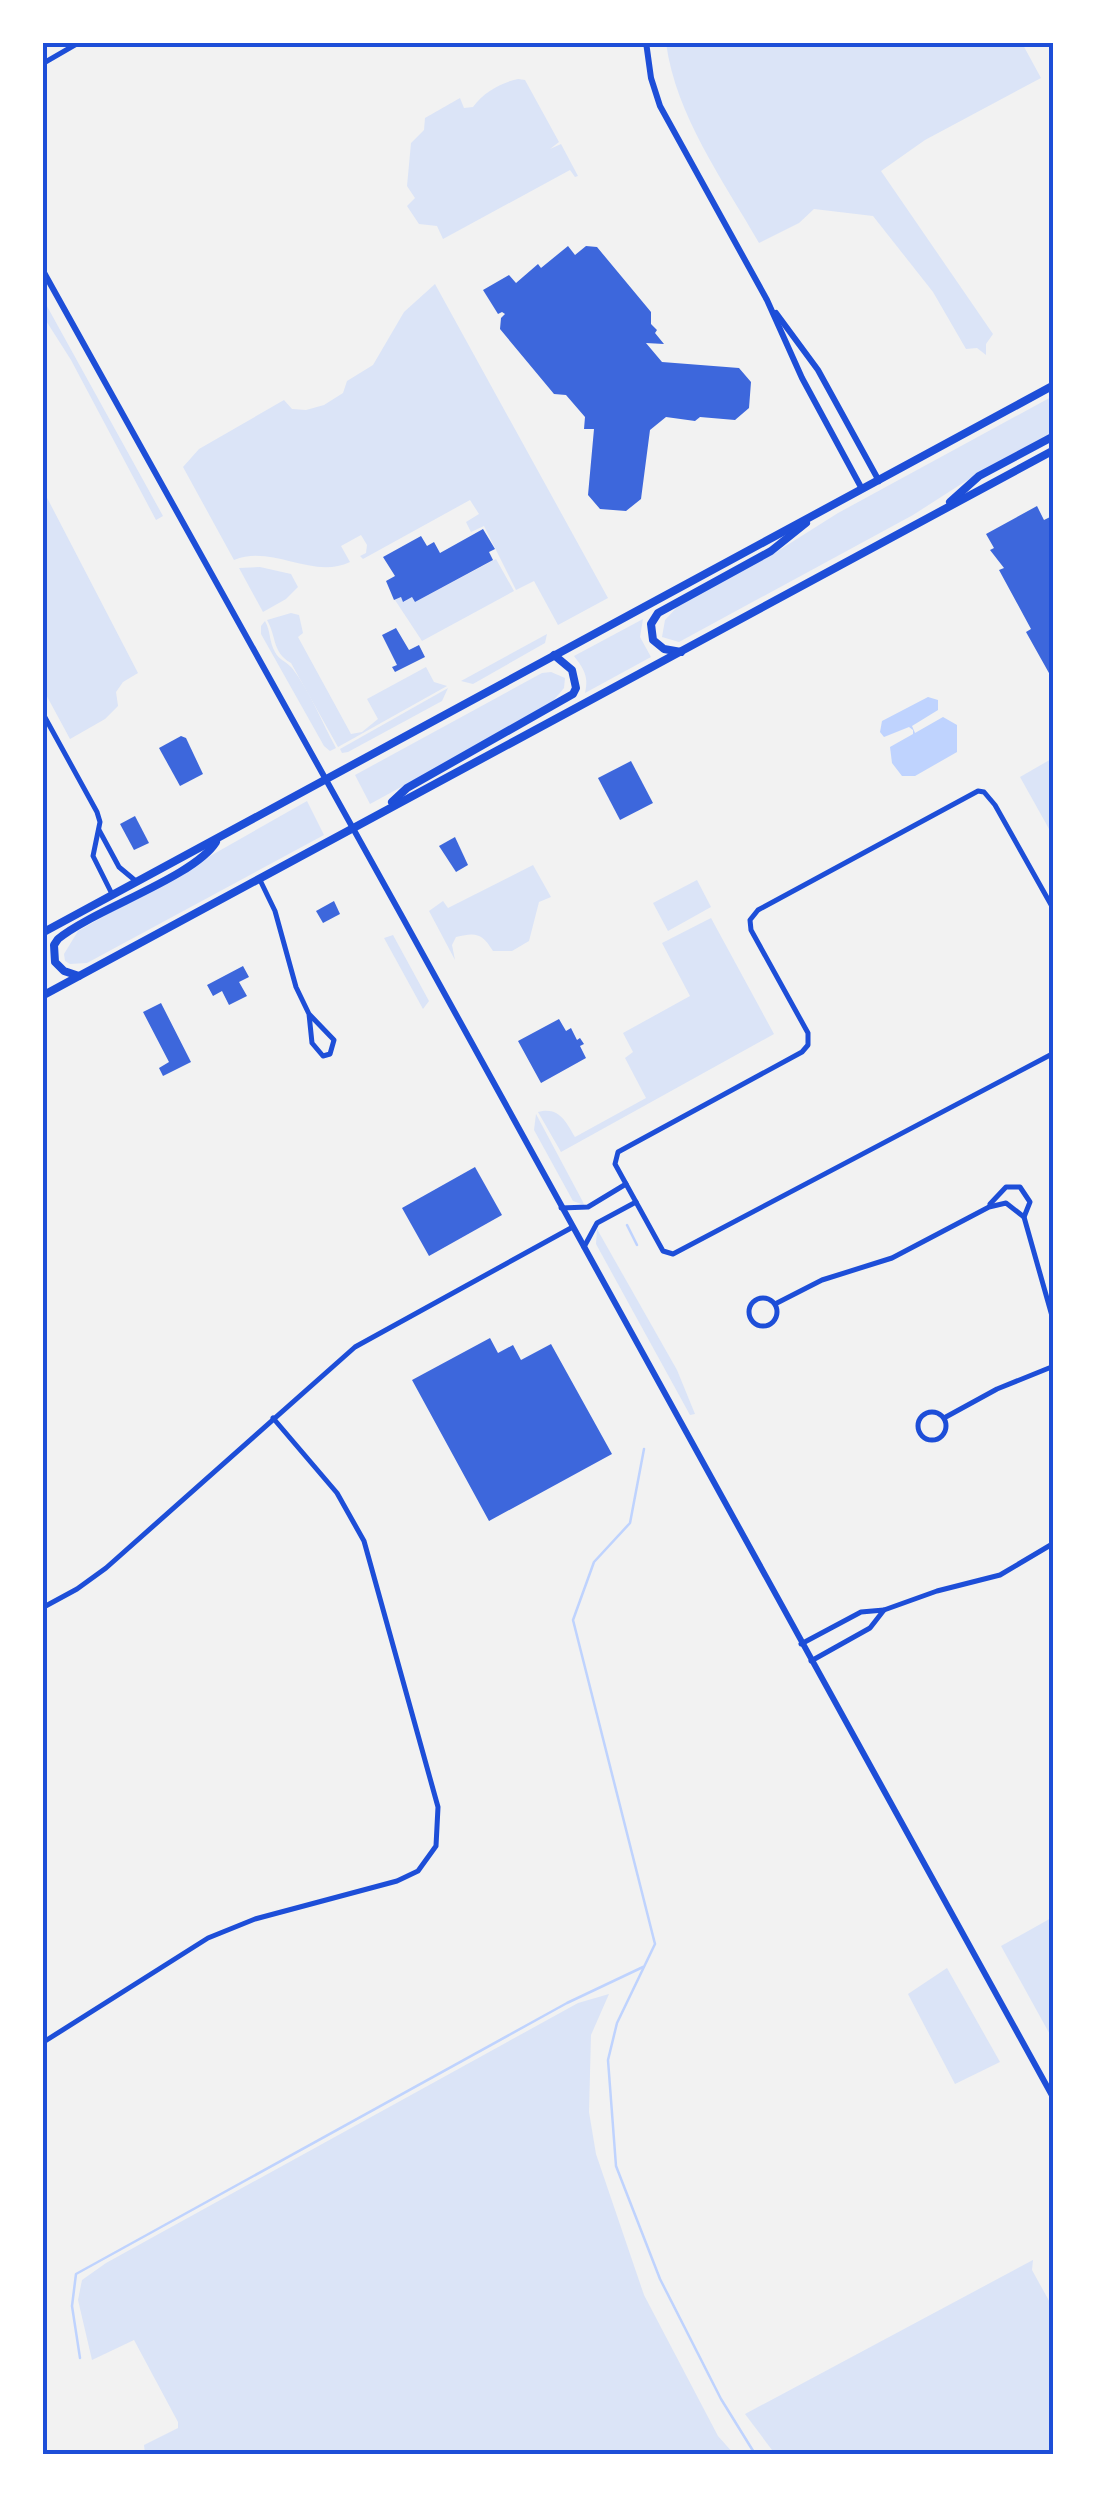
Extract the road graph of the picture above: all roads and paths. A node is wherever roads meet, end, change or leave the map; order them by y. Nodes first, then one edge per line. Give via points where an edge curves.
1 (80, 42) edge
2 (646, 42) edge
3 (42, 64) edge
4 (42, 269) edge
5 (767, 300) junction
6 (1054, 385) edge
7 (1054, 436) edge
8 (1054, 450) edge
9 (879, 480) junction
10 (862, 490) junction
11 (940, 511) junction
12 (812, 516) junction
13 (681, 652) junction
14 (554, 656) junction
15 (42, 712) edge
16 (325, 778) junction
17 (386, 809) junction
18 (353, 826) junction
19 (98, 830) junction
20 (218, 837) junction
21 (258, 878) junction
22 (136, 882) junction
23 (112, 894) junction
24 (1054, 910) edge
25 (42, 934) edge
26 (79, 976) junction
27 (42, 996) edge
28 (309, 1014) junction
29 (1054, 1053) edge
30 (626, 1184) junction
31 (636, 1202) junction
32 (988, 1207) junction
33 (560, 1208) junction
34 (1024, 1217) junction
35 (571, 1228) junction
36 (583, 1250) junction
37 (775, 1304) junction
38 (1054, 1322) edge
39 (1054, 1366) edge
40 (274, 1418) junction
41 (944, 1418) junction
42 (1054, 1543) edge
43 (42, 1608) edge
44 (884, 1610) junction
45 (800, 1644) junction
46 (811, 1661) junction
47 (42, 2043) edge
48 (1054, 2099) edge

1 - 3 street
2 - 5 main road via 660,106
4 - 16 main road
5 - 9 main road via 818,370
5 - 10 main road
6 - 9 main road
7 - 11 main road via 980,476
8 - 11 main road
9 - 10 main road
10 - 12 main road
11 - 13 main road
12 - 13 main road via 771,551 658,613 653,640
12 - 14 main road
13 - 17 main road
14 - 16 main road
14 - 17 main road via 572,670 573,694 407,788
15 - 19 street via 97,812
16 - 18 main road
16 - 20 main road
17 - 18 main road
18 - 21 main road
18 - 33 main road
19 - 22 street
19 - 23 street via 93,856
20 - 22 main road
20 - 26 main road via 177,872 58,939 55,962
21 - 26 main road
21 - 28 street
22 - 23 main road
23 - 25 main road
24 - 30 street via 995,804 978,791 758,910 751,930 808,1044 618,1152 615,1164
26 - 27 main road
28 - 28 street via 316,1052 330,1054 334,1040
29 - 31 street via 674,1254 664,1251
30 - 31 street
30 - 33 street via 588,1208
31 - 36 street via 597,1223
32 - 34 street via 1006,1203
32 - 34 street via 1006,1188 1020,1187 1030,1202
32 - 37 street via 892,1258 822,1280
33 - 35 main road
34 - 38 street
35 - 36 main road
35 - 40 street via 355,1347
36 - 45 main road
37 - 37 street via 767,1298 753,1302 752,1320 772,1324
39 - 41 street
40 - 43 street via 106,1568
40 - 47 street via 337,1493 369,1555 438,1807 436,1846 425,1865 397,1882 208,1938
41 - 41 street via 926,1412 918,1421 921,1435 940,1438
42 - 44 street via 1000,1576
44 - 45 street via 862,1612
44 - 46 street via 870,1628
45 - 46 main road
46 - 48 main road

